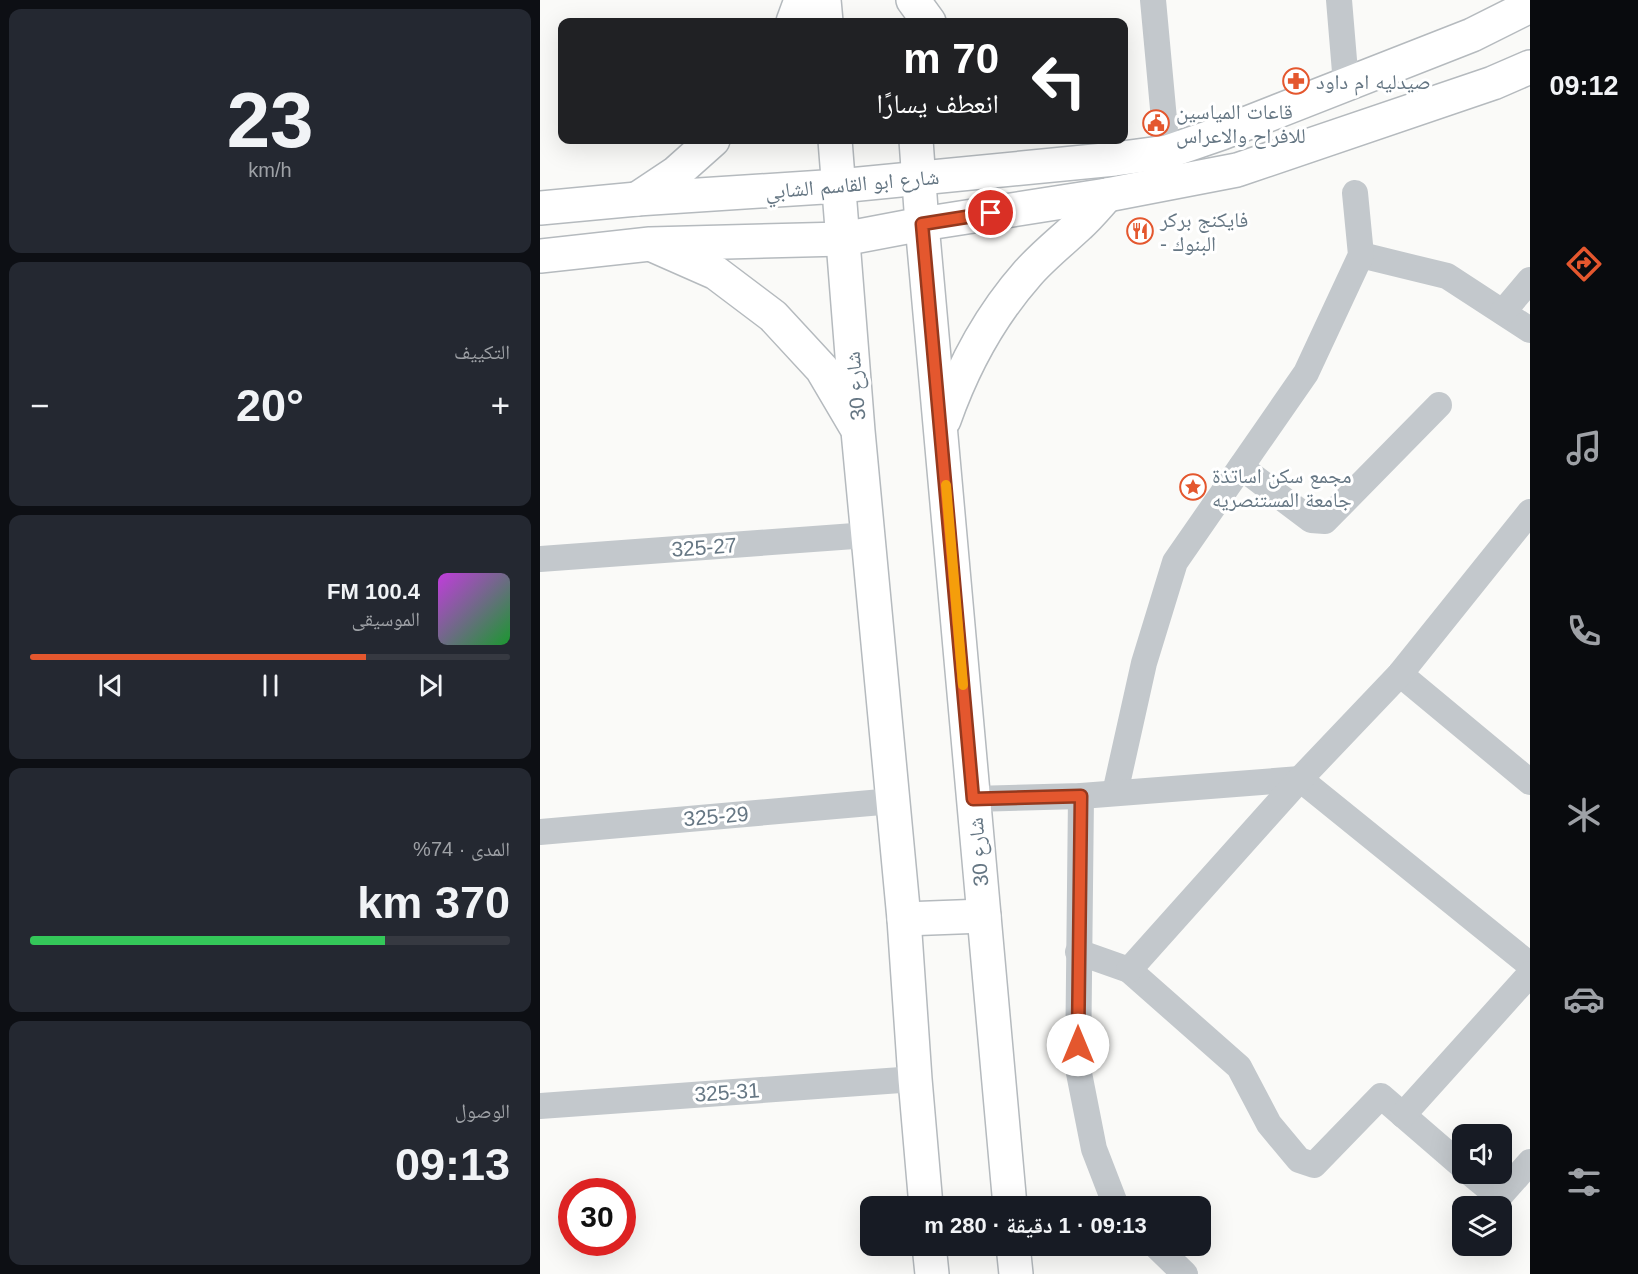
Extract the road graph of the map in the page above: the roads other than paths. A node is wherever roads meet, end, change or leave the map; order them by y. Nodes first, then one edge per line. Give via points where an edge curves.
1 (801, 0) edge
2 (824, 0) edge
3 (904, 0) edge
4 (913, 0) edge
5 (1153, 0) edge
6 (1339, 0) edge
7 (1527, 5) edge
8 (794, 18) edge
9 (826, 18) edge
10 (906, 18) edge
11 (926, 18) edge
12 (1530, 67) edge
13 (1346, 84) junction
14 (709, 144) edge
15 (835, 144) edge
16 (916, 144) edge
17 (1084, 144) edge
18 (1167, 152) junction
19 (1115, 159) junction
20 (919, 179) junction
21 (839, 186) junction
22 (1355, 194) dead end
23 (1107, 195) junction
24 (637, 199) junction
25 (540, 208) edge
26 (922, 224) junction
27 (843, 239) junction
28 (650, 244) junction
29 (1361, 255) junction
30 (540, 256) edge
31 (1530, 280) edge
32 (1503, 312) junction
33 (1530, 330) edge
34 (1439, 405) dead end
35 (941, 427) junction
36 (858, 431) junction
37 (1241, 467) junction
38 (1527, 522) edge
39 (868, 535) junction
40 (540, 559) edge
41 (1400, 674) junction
42 (1300, 779) junction
43 (1530, 782) edge
44 (1115, 793) junction
45 (1081, 796) junction
46 (973, 799) junction
47 (893, 801) junction
48 (540, 832) edge
49 (984, 916) junction
50 (904, 919) junction
51 (1078, 952) junction
52 (1530, 965) edge
53 (1129, 970) junction
54 (1530, 974) edge
55 (915, 1078) junction
56 (540, 1106) edge
57 (1403, 1115) junction
58 (1452, 1157) edge
59 (1530, 1162) edge
60 (1512, 1182) edge
61 (1483, 1184) edge
62 (1511, 1184) edge
63 (925, 1196) edge
64 (1009, 1196) edge
65 (1112, 1196) edge
66 (930, 1256) edge
67 (1014, 1256) edge
68 (1166, 1256) edge
69 (932, 1274) edge
70 (1016, 1274) edge
71 (1185, 1274) edge

1 - 8 main road
2 - 9 main road
3 - 10 main road
4 - 11 main road
5 - 18 street
6 - 13 street
7 - 13 main road, شارع ابو القاسم الشابي via 1472,35
12 - 23 main road via 1237,170
13 - 18 main road, شارع ابو القاسم الشابي
14 - 24 main road via 676,173
15 - 21 main road, شارع 30
16 - 20 main road, شارع 30
17 - 19 main road
18 - 19 main road, شارع ابو القاسم الشابي
19 - 20 main road, شارع ابو القاسم الشابي
20 - 21 main road, شارع ابو القاسم الشابي
20 - 26 main road, شارع 30
21 - 24 main road, شارع ابو القاسم الشابي
21 - 27 main road, شارع 30
22 - 29 street
23 - 26 main road
23 - 35 main road via 1006,300 968,361
24 - 25 main road, شارع ابو القاسم الشابي
26 - 27 main road
26 - 35 main road, شارع 30
27 - 28 main road
27 - 36 main road, شارع 30
28 - 30 main road
28 - 36 main road via 716,273 773,316 822,369
29 - 32 street via 1447,276
29 - 37 street via 1306,373
31 - 32 street
32 - 33 street
34 - 37 street via 1324,521 1311,520
35 - 46 main road, شارع 30
36 - 39 main road, شارع 30
37 - 44 street via 1175,562 1144,663
38 - 41 street
39 - 40 street, 325-27
39 - 47 main road, شارع 30
41 - 42 street
41 - 43 street
42 - 44 street
42 - 52 street
42 - 53 street
44 - 45 street
45 - 46 street
45 - 51 street
46 - 49 main road, شارع 30
47 - 48 street, 325-29
47 - 50 main road, شارع 30
49 - 50 main road
49 - 64 main road, شارع 30
50 - 55 main road, شارع 30
51 - 53 street
51 - 65 street via 1078,1068 1094,1149
53 - 57 street via 1239,1067 1269,1124 1299,1160 1314,1165 1381,1096
54 - 57 street
55 - 56 street, 325-31
55 - 63 main road, شارع 30
57 - 58 street
59 - 60 street
61 - 62 street via 1499,1197
66 - 69 main road
67 - 70 main road
68 - 71 street

